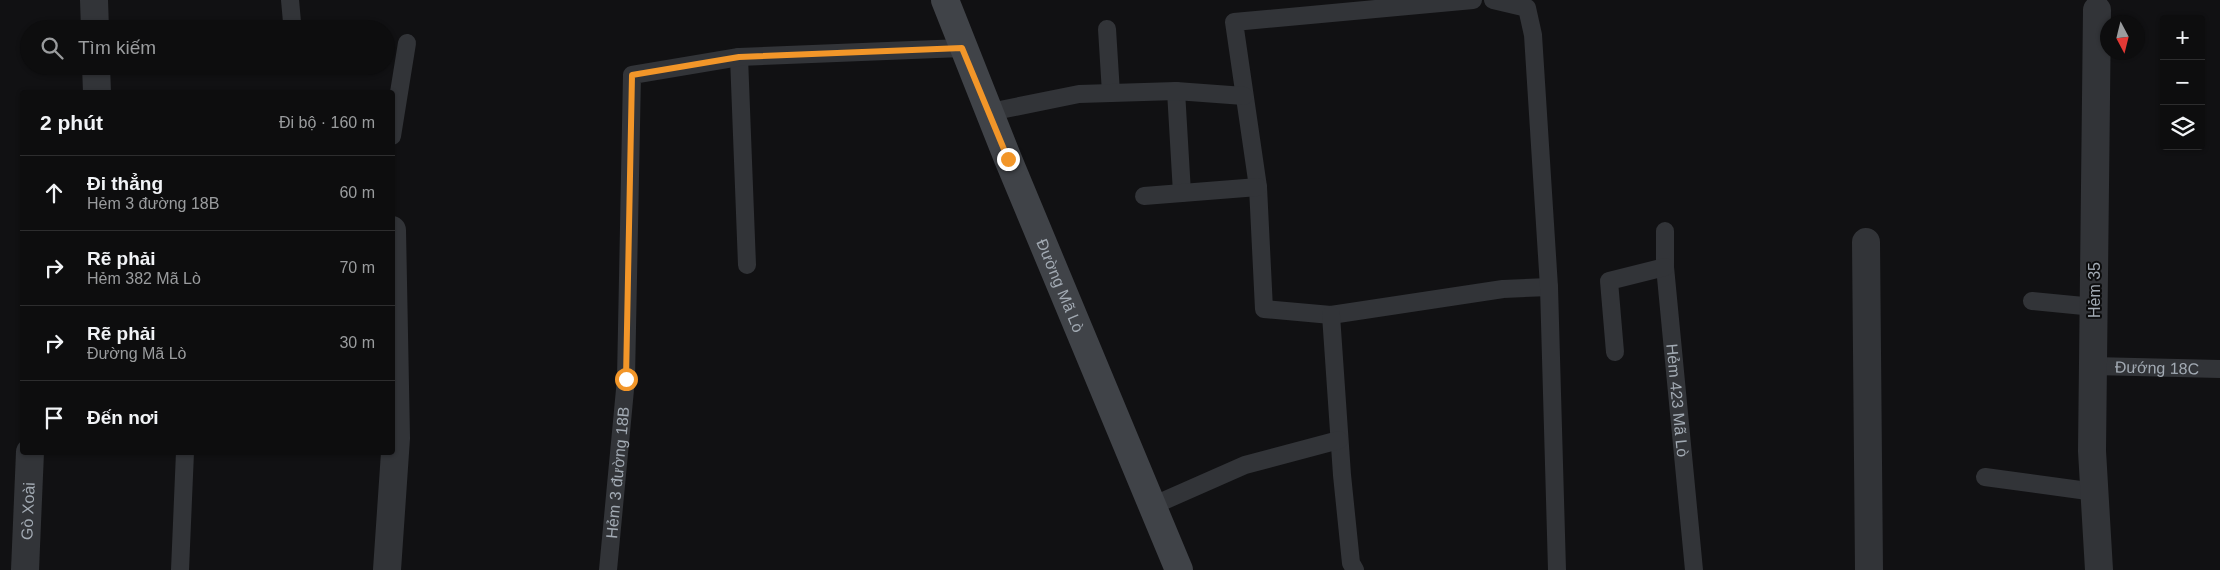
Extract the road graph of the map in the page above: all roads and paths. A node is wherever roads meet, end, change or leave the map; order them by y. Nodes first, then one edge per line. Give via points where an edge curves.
1 (94, 0) edge
2 (290, 0) edge
3 (945, 0) edge
4 (1473, 0) edge
5 (1493, 0) edge
6 (2097, 10) dead end
7 (95, 20) edge
8 (292, 20) edge
9 (1107, 29) dead end
10 (407, 43) dead end
11 (962, 48) junction
12 (739, 57) junction
13 (96, 75) edge
14 (97, 90) edge
15 (1176, 91) junction
16 (1111, 93) junction
17 (1244, 96) junction
18 (990, 112) junction
19 (395, 117) edge
20 (1258, 187) junction
21 (1182, 193) junction
22 (1144, 196) dead end
23 (1665, 231) dead end
24 (1866, 242) dead end
25 (747, 265) dead end
26 (1666, 267) junction
27 (1549, 287) junction
28 (2032, 301) dead end
29 (2094, 307) junction
30 (1331, 314) junction
31 (1615, 352) dead end
32 (2093, 366) junction
33 (2220, 369) edge
34 (1339, 440) junction
35 (30, 455) edge
36 (185, 455) edge
37 (393, 455) edge
38 (1985, 477) dead end
39 (2095, 492) junction
40 (1152, 506) junction
41 (25, 570) edge
42 (180, 570) edge
43 (387, 570) edge
44 (608, 570) edge
45 (1179, 570) edge
46 (1355, 570) edge
47 (1557, 570) edge
48 (1694, 570) edge
49 (1869, 570) edge
50 (2099, 570) edge

1 - 7 street
2 - 8 lane
3 - 11 main road, Đường Mã Lò
4 - 17 lane via 1234,22
5 - 27 lane via 1526,8 1533,35
6 - 29 street, Hẻm 35
9 - 16 lane
10 - 19 lane
11 - 12 lane
11 - 18 main road, Đường Mã Lò
12 - 25 lane
12 - 44 lane, Hẻm 3 đường 18B via 632,75 626,379
13 - 14 street
15 - 16 lane
15 - 17 lane
15 - 21 lane
16 - 18 lane via 1079,94
17 - 20 lane
18 - 40 main road, Đường Mã Lò
20 - 21 lane
20 - 30 lane via 1264,309
21 - 22 lane
23 - 26 lane, Hẻm 423 Mã Lò
24 - 49 street
26 - 31 lane via 1610,281
26 - 48 lane, Hẻm 423 Mã Lò
27 - 30 lane via 1503,289
27 - 47 lane
28 - 29 lane
29 - 32 street, Hẻm 35
30 - 34 lane
32 - 33 lane, Đướng 18C
32 - 39 street, Hẻm 35
34 - 40 lane via 1245,465
34 - 46 lane via 1351,563
35 - 41 street, Gò Xoài
36 - 42 lane
37 - 43 street
38 - 39 lane
39 - 50 street, Hẻm 35
40 - 45 main road, Đường Mã Lò

